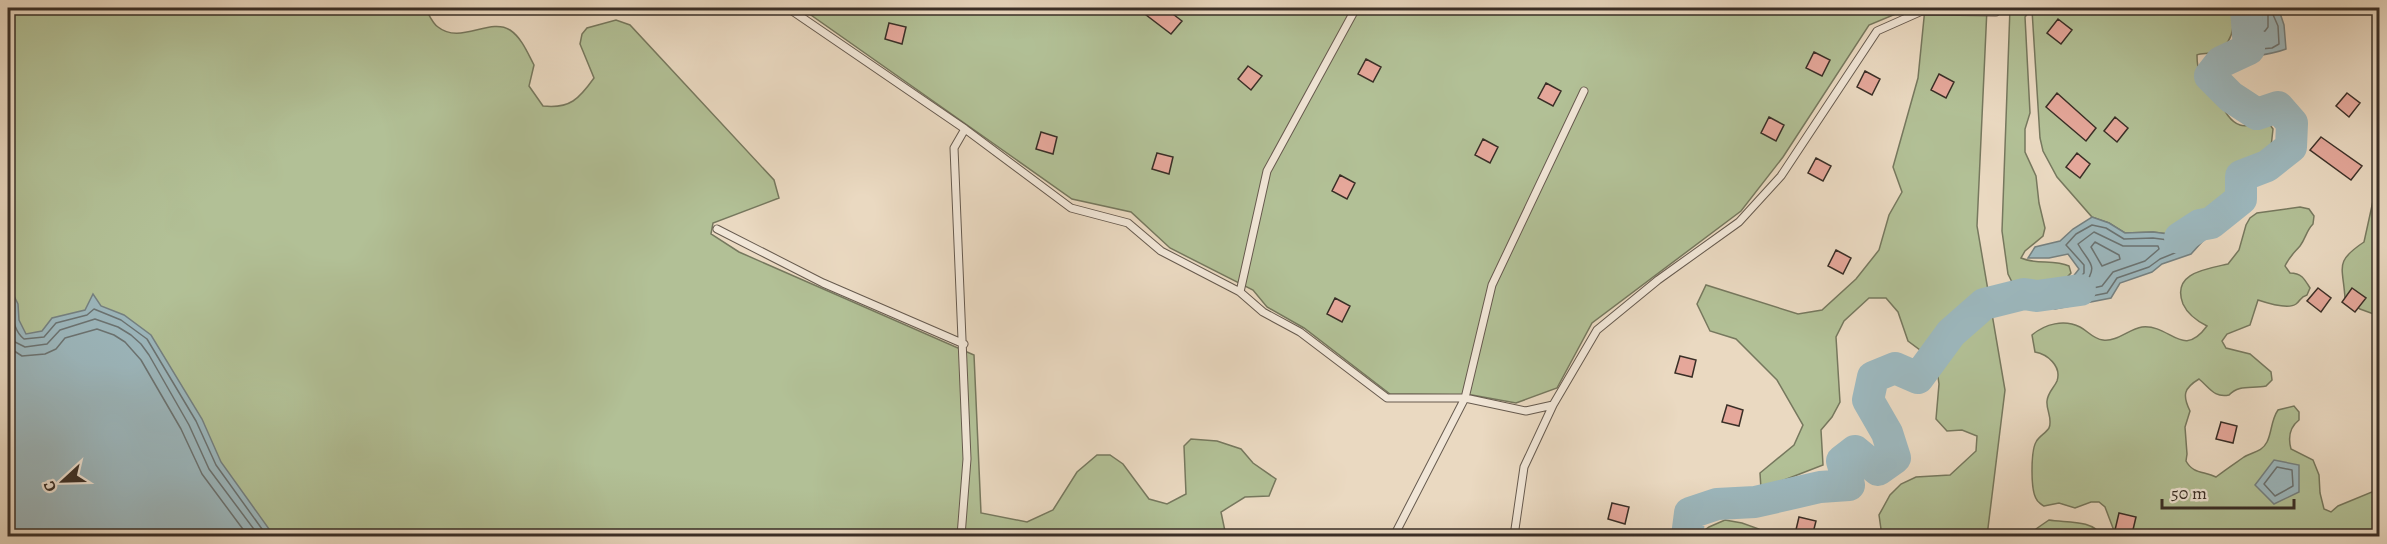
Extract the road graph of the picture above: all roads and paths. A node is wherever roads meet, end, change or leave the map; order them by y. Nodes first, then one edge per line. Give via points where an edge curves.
1 (788, 8) edge
2 (1356, 8) edge
3 (1996, 12) dead end
4 (1584, 91) dead end
5 (965, 129) junction
6 (717, 229) dead end
7 (1240, 292) junction
8 (964, 344) junction
9 (1465, 398) junction
10 (1553, 405) junction
11 (961, 537) edge
12 (1394, 537) edge
13 (1514, 537) edge

1 - 5 lane
2 - 7 lane via 1267,171
3 - 10 lane via 1922,11 1877,31 1781,176 1739,222 1596,330
4 - 9 lane via 1492,285
5 - 7 lane via 1071,208 1128,223 1161,251
5 - 8 lane via 954,148
6 - 8 lane via 823,283
7 - 9 lane via 1387,398
8 - 11 lane via 967,459
9 - 10 lane via 1526,411
9 - 12 lane
10 - 13 lane via 1524,467

